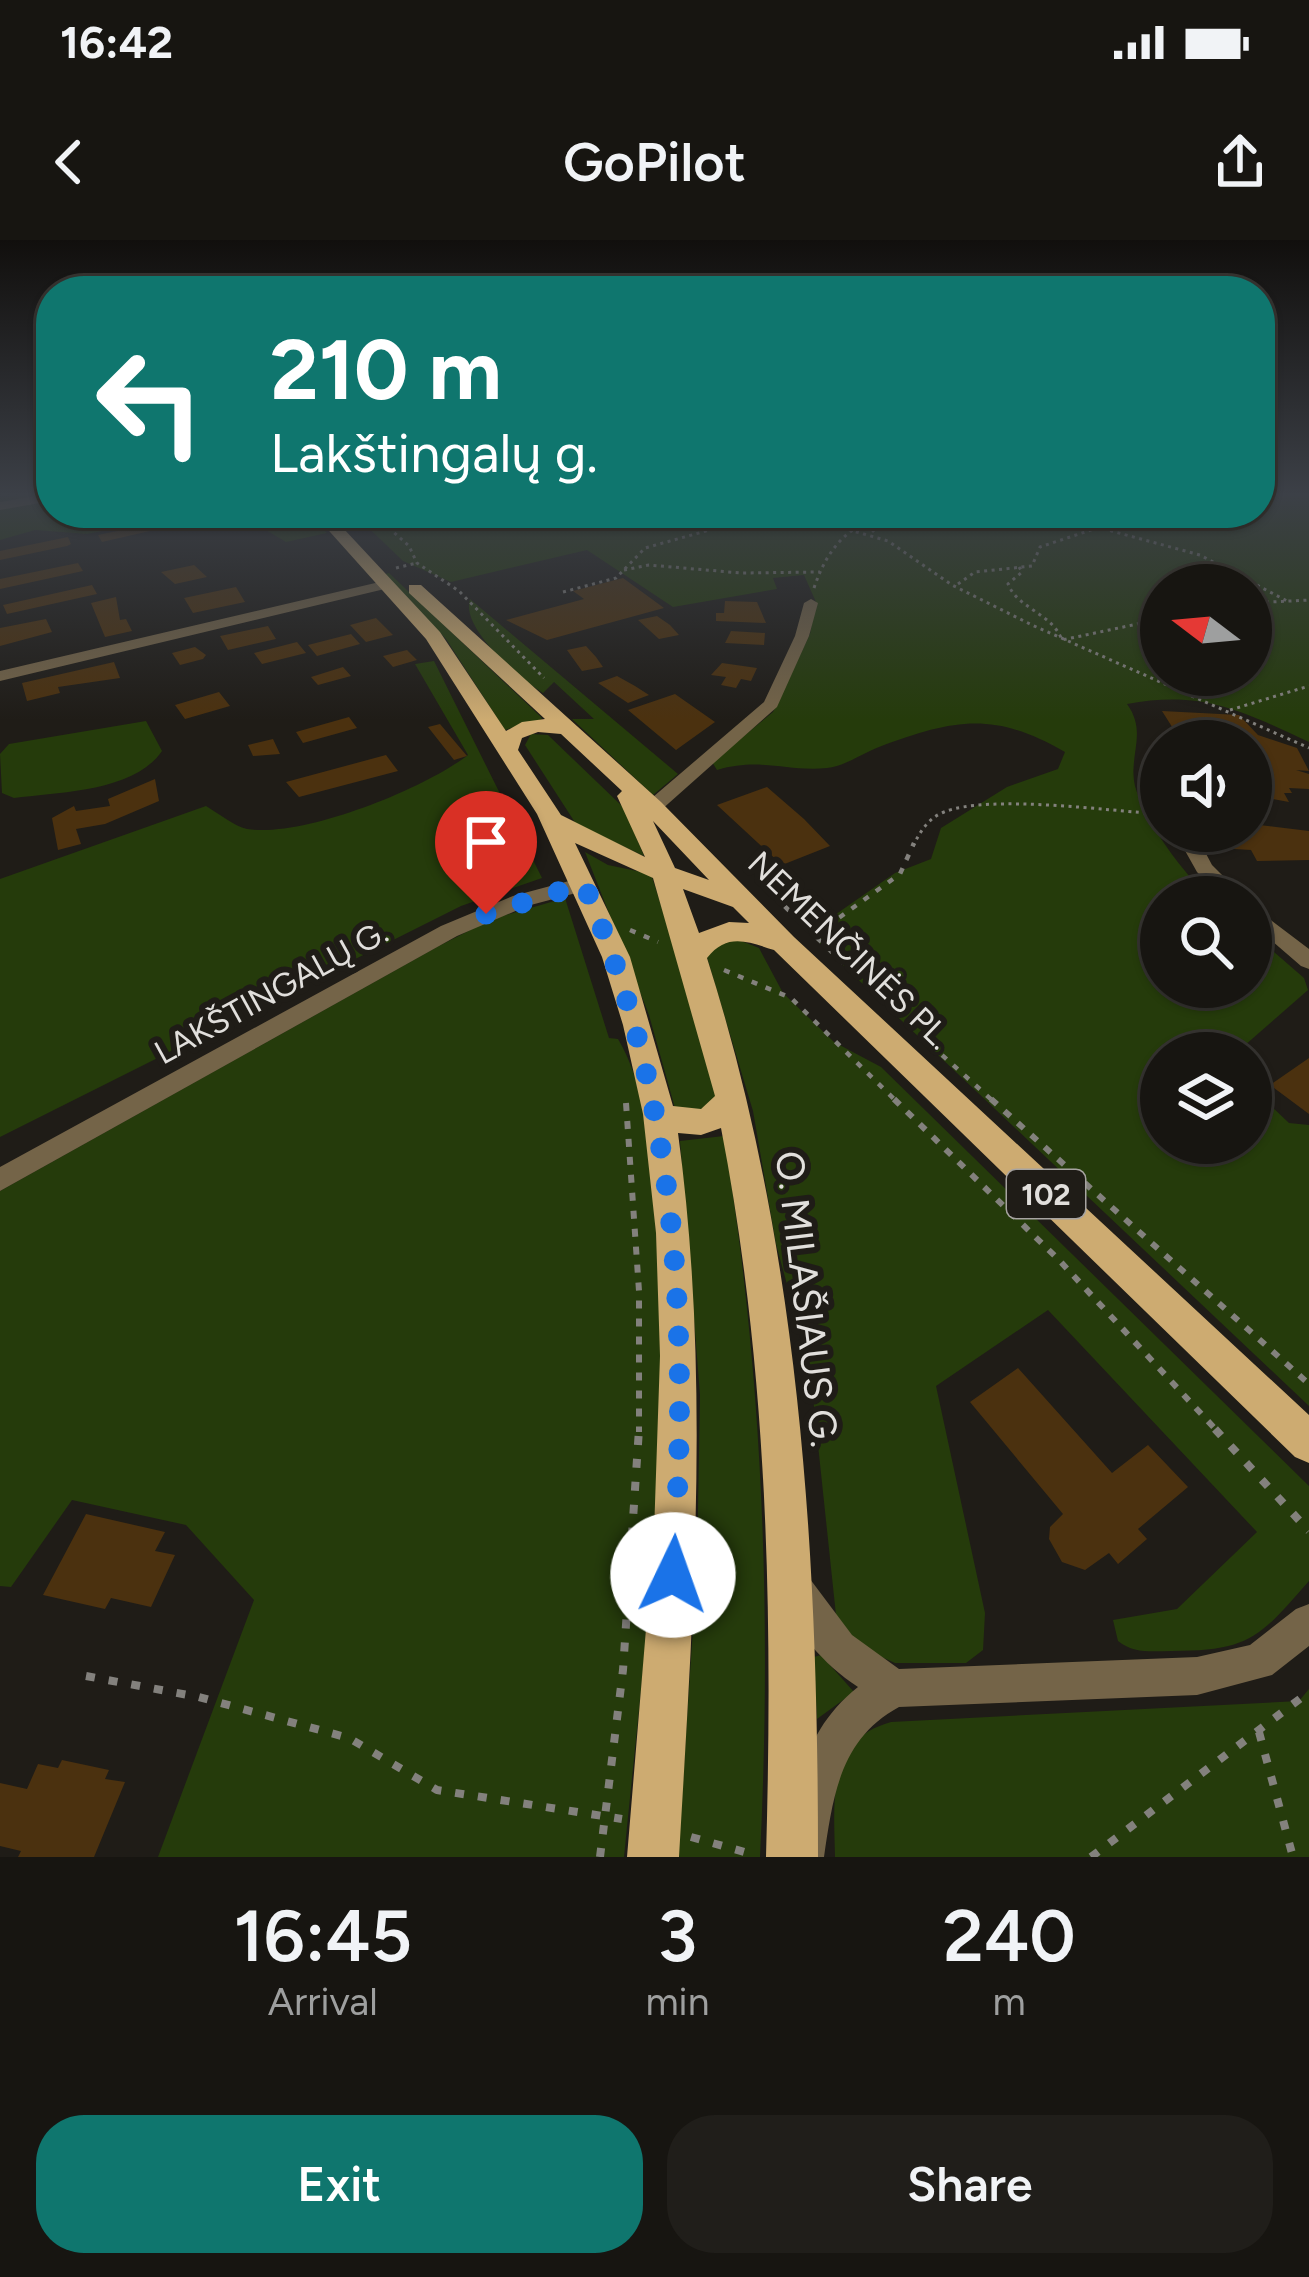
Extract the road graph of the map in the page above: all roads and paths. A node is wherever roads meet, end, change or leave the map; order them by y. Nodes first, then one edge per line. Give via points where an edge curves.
1 (374, 569) edge
2 (397, 569) edge
3 (427, 569) edge
4 (627, 569) edge
5 (689, 569) edge
6 (822, 569) edge
7 (928, 569) edge
8 (997, 569) edge
9 (1020, 569) edge
10 (1228, 569) edge
11 (624, 570) joint
12 (820, 572) junction
13 (388, 584) junction
14 (952, 585) junction
15 (563, 592) dead end
16 (1309, 600) edge
17 (1287, 601) junction
18 (1272, 602) edge
19 (811, 603) joint
20 (1140, 623) edge
21 (1062, 640) junction
22 (0, 676) edge
23 (1309, 686) edge
24 (556, 690) dead end
25 (1230, 710) junction
26 (566, 729) junction
27 (1309, 748) edge
28 (507, 751) junction
29 (616, 775) junction
30 (652, 807) junction
31 (1140, 813) edge
32 (549, 814) junction
33 (664, 871) junction
34 (584, 884) junction
35 (753, 896) junction
36 (598, 916) junction
37 (1272, 930) edge
38 (799, 940) junction
39 (693, 957) junction
40 (1309, 961) edge
41 (852, 973) dead end
42 (921, 1035) dead end
43 (735, 1099) junction
44 (642, 1107) junction
45 (0, 1180) edge
46 (1309, 1384) edge
47 (1309, 1443) edge
48 (1309, 1531) edge
49 (789, 1579) junction
50 (1309, 1622) edge
51 (86, 1676) dead end
52 (896, 1688) junction
53 (1309, 1692) edge
54 (1259, 1732) junction
55 (607, 1815) junction
56 (655, 1842) edge
57 (600, 1857) edge
58 (760, 1857) edge
59 (792, 1857) edge
60 (803, 1857) edge
61 (1091, 1857) edge
62 (1293, 1857) edge

1 - 13 main road, 102
2 - 26 main road, NEMENČINĖS PL. / 102
3 - 24 path
4 - 11 path
5 - 12 path
6 - 12 path
7 - 14 path
8 - 14 path
9 - 21 path via 1008,584 1011,593 1056,624
10 - 17 path
11 - 15 path
12 - 19 path
13 - 22 street
13 - 28 main road, 102 via 433,636
14 - 21 path
16 - 17 path
17 - 18 path
19 - 30 street via 772,704
20 - 21 path
21 - 25 path
23 - 25 path
25 - 27 path
26 - 28 main road via 520,728
26 - 29 main road, NEMENČINĖS PL. / 102
28 - 32 main road, 102
29 - 30 main road, NEMENČINĖS PL. / 102
29 - 33 main road, O. MILAŠIAUS G.
30 - 35 main road, NEMENČINĖS PL. / 102
31 - 38 path via 998,805 944,812 921,829 900,874
32 - 33 main road, 102 via 610,856
32 - 34 main road
33 - 35 main road, 102
33 - 39 main road, O. MILAŠIAUS G.
34 - 36 main road
34 - 45 street, LAKŠTINGALŲ G. via 449,931
35 - 38 main road, NEMENČINĖS PL. / 102
35 - 38 path
36 - 39 path
36 - 44 main road via 638,1024
37 - 40 street
38 - 39 main road via 722,931
38 - 41 path
38 - 47 main road, NEMENČINĖS PL. / 102
39 - 43 main road, O. MILAŠIAUS G.
39 - 48 path via 791,998 1059,1260
42 - 46 path
43 - 44 main road via 703,1124
43 - 49 main road, O. MILAŠIAUS G. via 764,1267
44 - 55 path via 639,1408
44 - 56 main road via 674,1233 679,1357
49 - 52 street via 831,1645
49 - 59 main road, O. MILAŠIAUS G.
50 - 52 street via 1259,1662 1196,1676
51 - 55 path via 349,1738 437,1790
52 - 60 street via 870,1700 830,1741 815,1774
53 - 54 path
54 - 61 path
54 - 62 path
55 - 56 path
55 - 57 path
56 - 58 path

